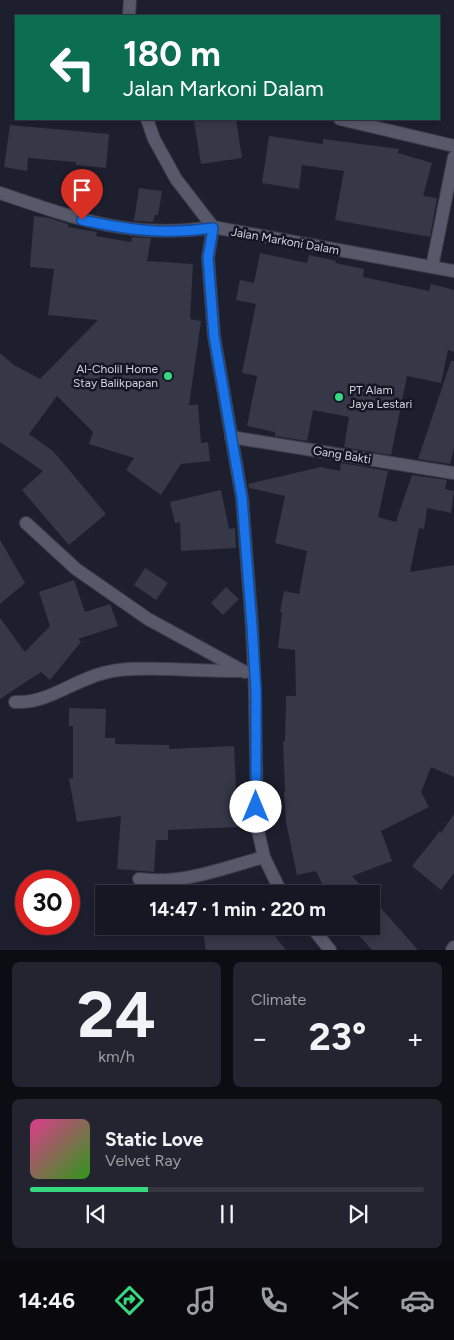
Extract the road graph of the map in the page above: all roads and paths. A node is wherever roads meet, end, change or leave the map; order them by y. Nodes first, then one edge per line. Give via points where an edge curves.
1 (130, 0) edge
2 (129, 15) edge
3 (147, 120) edge
4 (344, 120) edge
5 (454, 146) edge
6 (454, 157) edge
7 (0, 193) edge
8 (213, 228) junction
9 (432, 267) junction
10 (454, 271) edge
11 (231, 437) junction
12 (454, 473) edge
13 (26, 523) dead end
14 (250, 671) junction
15 (15, 702) dead end
16 (264, 856) junction
17 (139, 879) dead end
18 (278, 885) edge
19 (318, 935) edge
20 (330, 950) edge

1 - 2 street
3 - 8 street via 176,179
4 - 5 street
6 - 9 street
7 - 8 street, Jalan Markoni Dalam via 66,216 115,227 164,232
8 - 9 street, Jalan Markoni Dalam
8 - 11 street via 208,258 214,336
9 - 10 street, Jalan Markoni Dalam
11 - 12 street, Gang Bakti
11 - 14 street via 242,498
13 - 14 street via 76,569 148,619
14 - 15 street via 114,670 89,677 40,700
14 - 16 street via 257,826
16 - 17 street via 187,878
16 - 18 street
19 - 20 street

